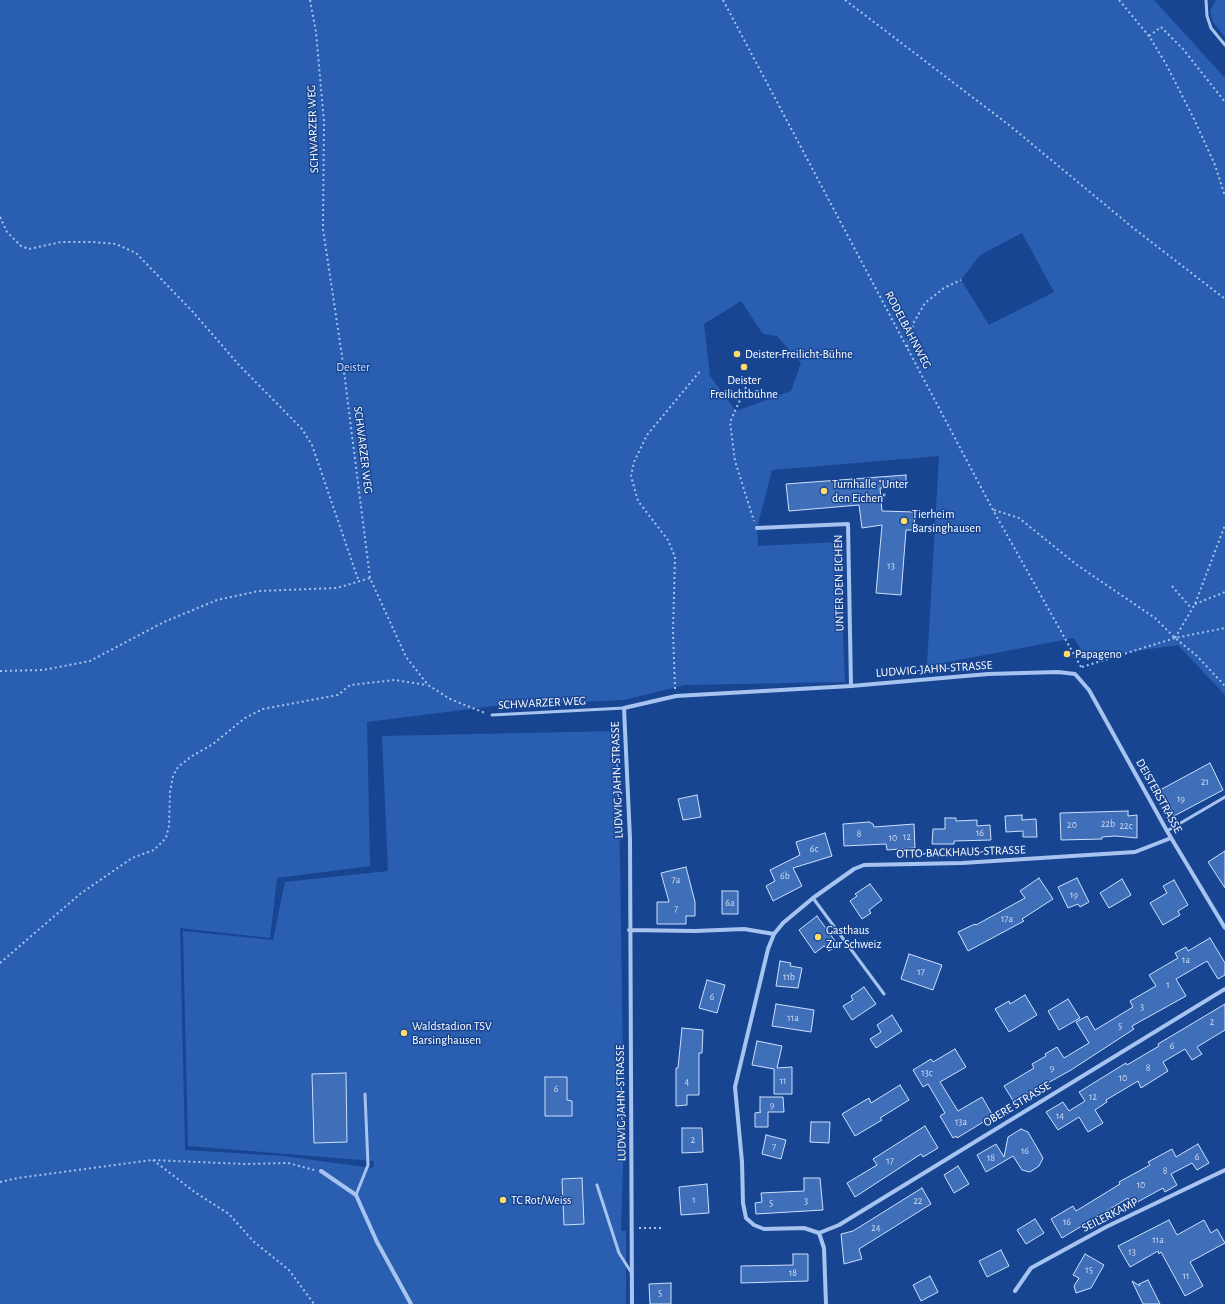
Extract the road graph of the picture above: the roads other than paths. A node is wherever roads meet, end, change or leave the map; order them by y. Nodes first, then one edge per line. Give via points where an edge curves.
1 (1206, 0) edge
2 (1225, 45) edge
3 (756, 528) road end
4 (1075, 674) joint
5 (851, 686) junction
6 (624, 708) junction
7 (492, 715) road end
8 (1225, 798) edge
9 (1167, 831) junction
10 (1171, 838) junction
11 (813, 898) junction
12 (1225, 928) edge
13 (629, 930) junction
14 (774, 934) junction
15 (1225, 989) edge
16 (884, 994) dead end
17 (365, 1094) dead end
18 (1225, 1170) edge
19 (321, 1171) road end
20 (597, 1185) dead end
21 (356, 1195) junction
22 (819, 1233) junction
23 (632, 1273) junction
24 (1015, 1291) dead end
25 (411, 1304) edge
26 (632, 1304) edge
27 (826, 1304) edge

1 - 2 lane via 1207,16 1212,28
3 - 5 street, UNTER DEN EICHEN via 848,524
4 - 5 street, LUDWIG-JAHN-STRASSE via 988,674
4 - 9 street, DEISTERSTRASSE via 1089,690
5 - 6 street, LUDWIG-JAHN-STRASSE via 676,696
6 - 7 lane, SCHWARZER WEG
6 - 13 street, LUDWIG-JAHN-STRASSE via 630,839
8 - 9 lane
9 - 10 street, DEISTERSTRASSE
10 - 11 street, OTTO-BACKHAUS-STRASSE via 1136,852 962,863 864,865 854,869
10 - 12 street, DEISTERSTRASSE
11 - 14 street, OTTO-BACKHAUS-STRASSE
11 - 16 lane
13 - 14 street via 744,929
13 - 23 street, LUDWIG-JAHN-STRASSE
14 - 22 street, OTTO-BACKHAUS-STRASSE via 768,949 735,1086 743,1203 746,1218 764,1229 804,1228
15 - 22 street, OBERE STRASSE via 840,1225
17 - 21 lane via 368,1165
18 - 24 street, SEILERKAMP via 1106,1227 1031,1268
19 - 21 street
20 - 23 lane via 619,1253
21 - 25 street via 377,1242
22 - 27 street via 824,1248
23 - 26 street, LUDWIG-JAHN-STRASSE

